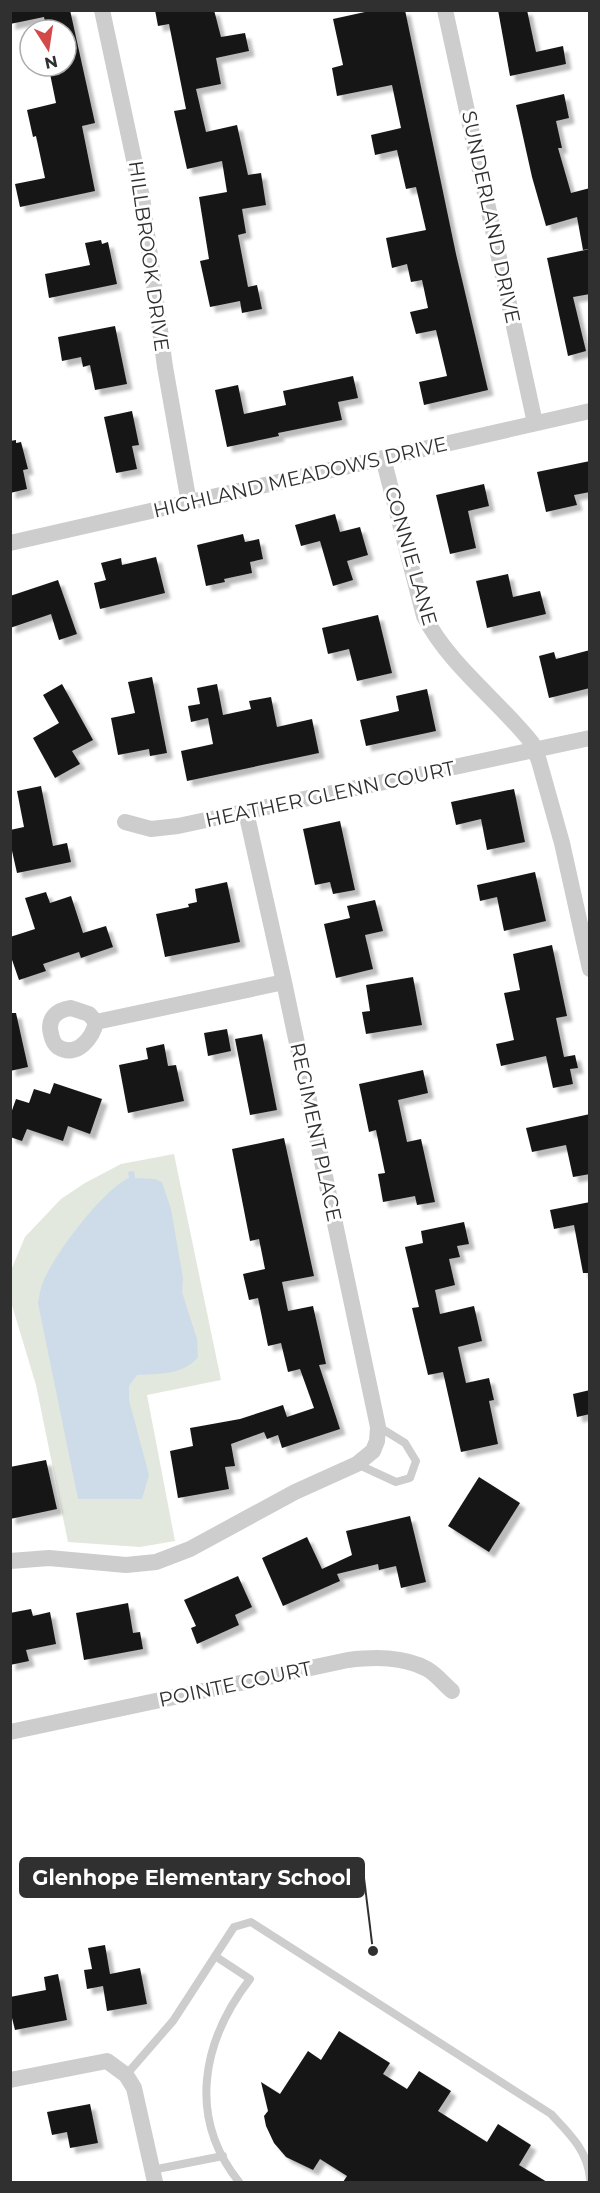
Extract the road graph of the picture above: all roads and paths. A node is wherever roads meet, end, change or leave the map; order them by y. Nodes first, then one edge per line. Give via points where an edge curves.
1 (102, 10) edge
2 (445, 10) edge
3 (590, 411) edge
4 (535, 423) junction
5 (383, 458) junction
6 (189, 503) junction
7 (10, 543) edge
8 (590, 738) edge
9 (536, 751) junction
10 (246, 812) junction
11 (125, 822) dead end
12 (590, 969) edge
13 (284, 982) junction
14 (96, 1022) dead end
15 (378, 1427) junction
16 (357, 1464) junction
17 (10, 1561) edge
18 (452, 1691) dead end
19 (10, 1732) edge
20 (215, 1956) junction
21 (121, 2072) junction
22 (10, 2080) edge
23 (223, 2156) junction
24 (154, 2176) edge
25 (590, 2179) edge
26 (239, 2182) edge

1 - 6 street, HILLBROOK DRIVE via 142,196 165,367
2 - 4 street, SUNDERLAND DRIVE
3 - 4 street, HIGHLAND MEADOWS DRIVE
4 - 5 street, HIGHLAND MEADOWS DRIVE
5 - 6 street, HIGHLAND MEADOWS DRIVE
5 - 9 street, CONNIE LANE via 424,616 450,655
6 - 7 street, HIGHLAND MEADOWS DRIVE
8 - 9 street, HEATHER GLENN COURT
9 - 10 street, HEATHER GLENN COURT
9 - 12 street, CONNIE LANE
10 - 11 street, HEATHER GLENN COURT via 152,829
10 - 13 street, REGIMENT PLACE
13 - 14 street
13 - 15 street, REGIMENT PLACE
15 - 16 street, REGIMENT PLACE via 372,1451
15 - 16 lane via 405,1443 417,1461 410,1478 396,1482
16 - 17 street via 295,1492 190,1549 156,1562 126,1565 49,1558
18 - 19 street, POINTE COURT via 427,1669 400,1660 371,1657
20 - 21 lane via 173,2021
20 - 23 lane via 250,1979 224,2021 210,2055 205,2085 208,2117
20 - 25 lane via 234,1927 251,1922 551,2114 577,2141
21 - 22 street via 107,2061
21 - 24 street via 134,2088
23 - 24 lane
23 - 26 lane

